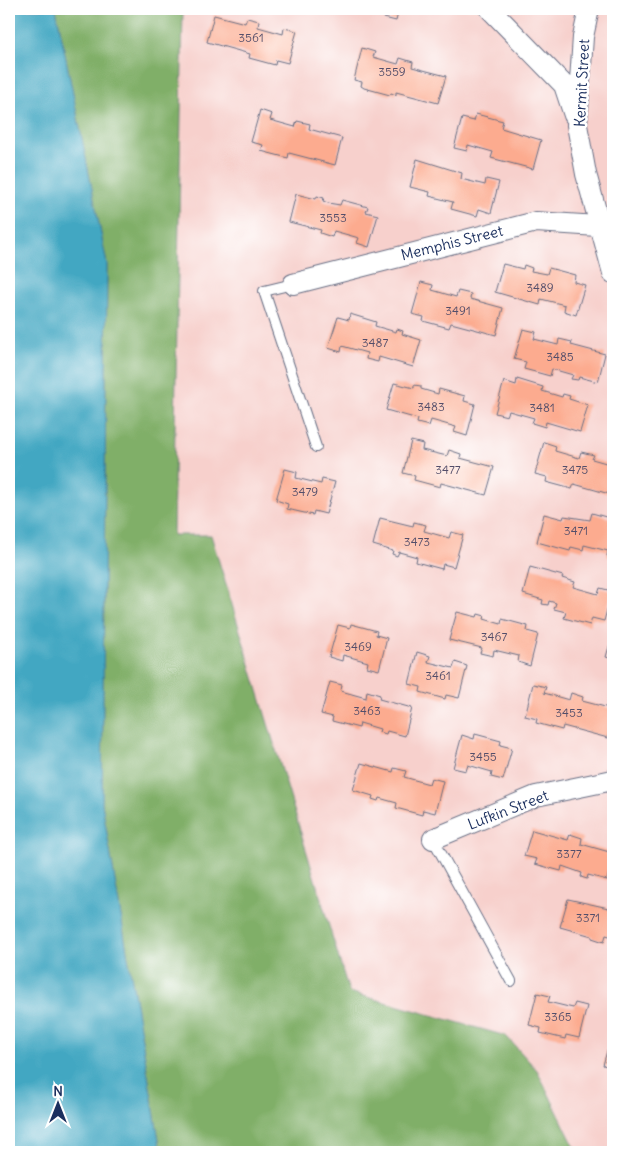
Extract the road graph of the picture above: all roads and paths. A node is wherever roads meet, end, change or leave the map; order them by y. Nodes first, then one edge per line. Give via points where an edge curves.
1 (490, 9) edge
2 (589, 9) edge
3 (577, 125) junction
4 (607, 226) edge
5 (613, 273) edge
6 (293, 284) joint
7 (316, 447) dead end
8 (613, 780) edge
9 (433, 839) joint
10 (511, 981) dead end

1 - 3 street via 564,84
2 - 3 street, Kermit Street via 583,37
3 - 4 street, Kermit Street via 586,174
4 - 5 street, Kermit Street
4 - 6 street, Memphis Street via 536,222
6 - 7 lane via 264,291
8 - 9 street, Lufkin Street via 536,796
9 - 10 lane

